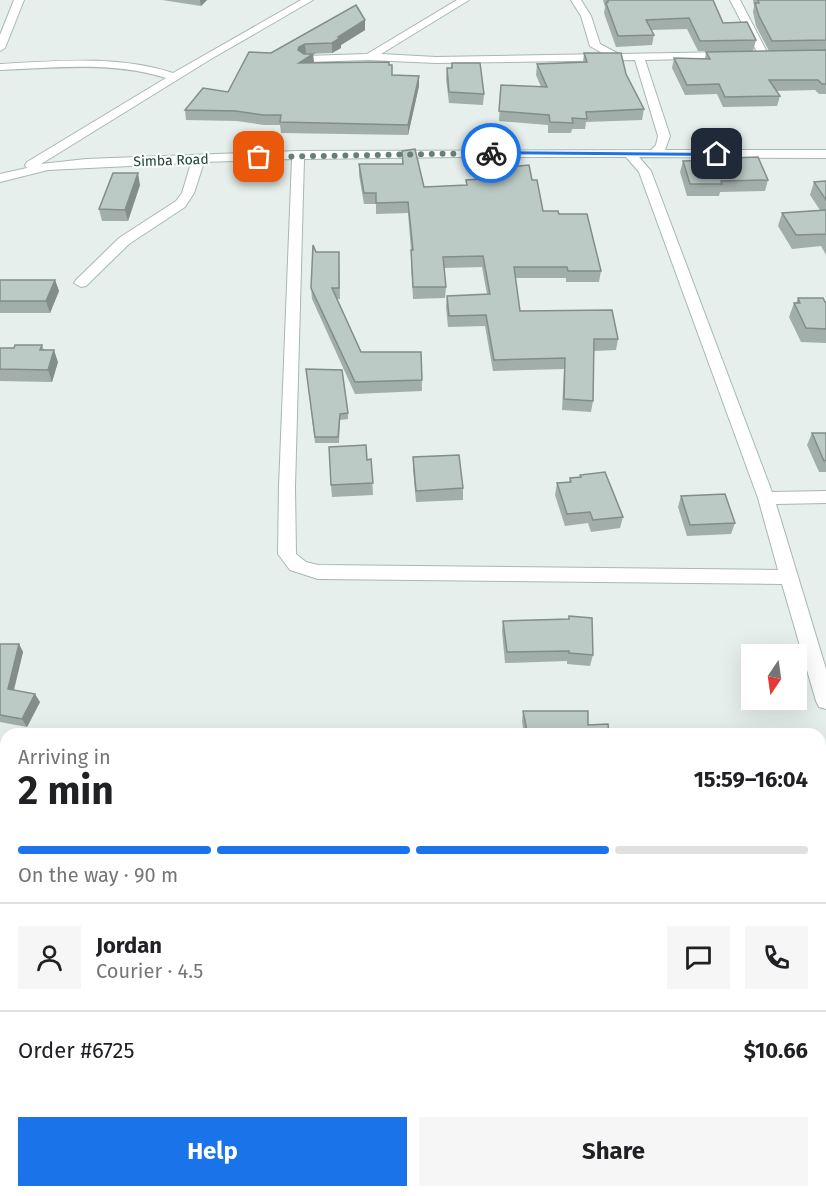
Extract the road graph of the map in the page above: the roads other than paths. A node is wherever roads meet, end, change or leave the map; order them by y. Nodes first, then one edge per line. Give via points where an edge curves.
1 (19, 0) edge
2 (308, 0) edge
3 (464, 0) edge
4 (576, 0) edge
5 (735, 0) edge
6 (0, 48) edge
7 (369, 57) junction
8 (623, 57) junction
9 (639, 57) junction
10 (306, 59) edge
11 (0, 67) edge
12 (175, 77) junction
13 (826, 154) edge
14 (298, 155) junction
15 (631, 155) junction
16 (652, 155) junction
17 (200, 158) junction
18 (14, 175) junction
19 (0, 178) edge
20 (0, 183) edge
21 (81, 283) dead end
22 (826, 497) edge
23 (766, 498) junction
24 (789, 577) junction
25 (826, 701) edge

1 - 6 street
2 - 12 street
3 - 7 street
4 - 8 street via 586,16 595,46
5 - 9 street via 758,55
7 - 8 street
7 - 10 street
8 - 9 street
9 - 16 street via 664,136 662,146
11 - 12 street via 108,64 157,70
12 - 18 street
13 - 16 street, Simba Road
14 - 15 street, Simba Road
14 - 17 street, Simba Road
14 - 24 street via 286,487 287,554 291,561 318,572
15 - 16 street, Simba Road
15 - 23 street via 645,171
17 - 18 street, Simba Road via 48,166
17 - 21 street via 181,204 123,241
18 - 19 street, Simba Road
18 - 20 street
22 - 23 street
23 - 24 street
24 - 25 street

